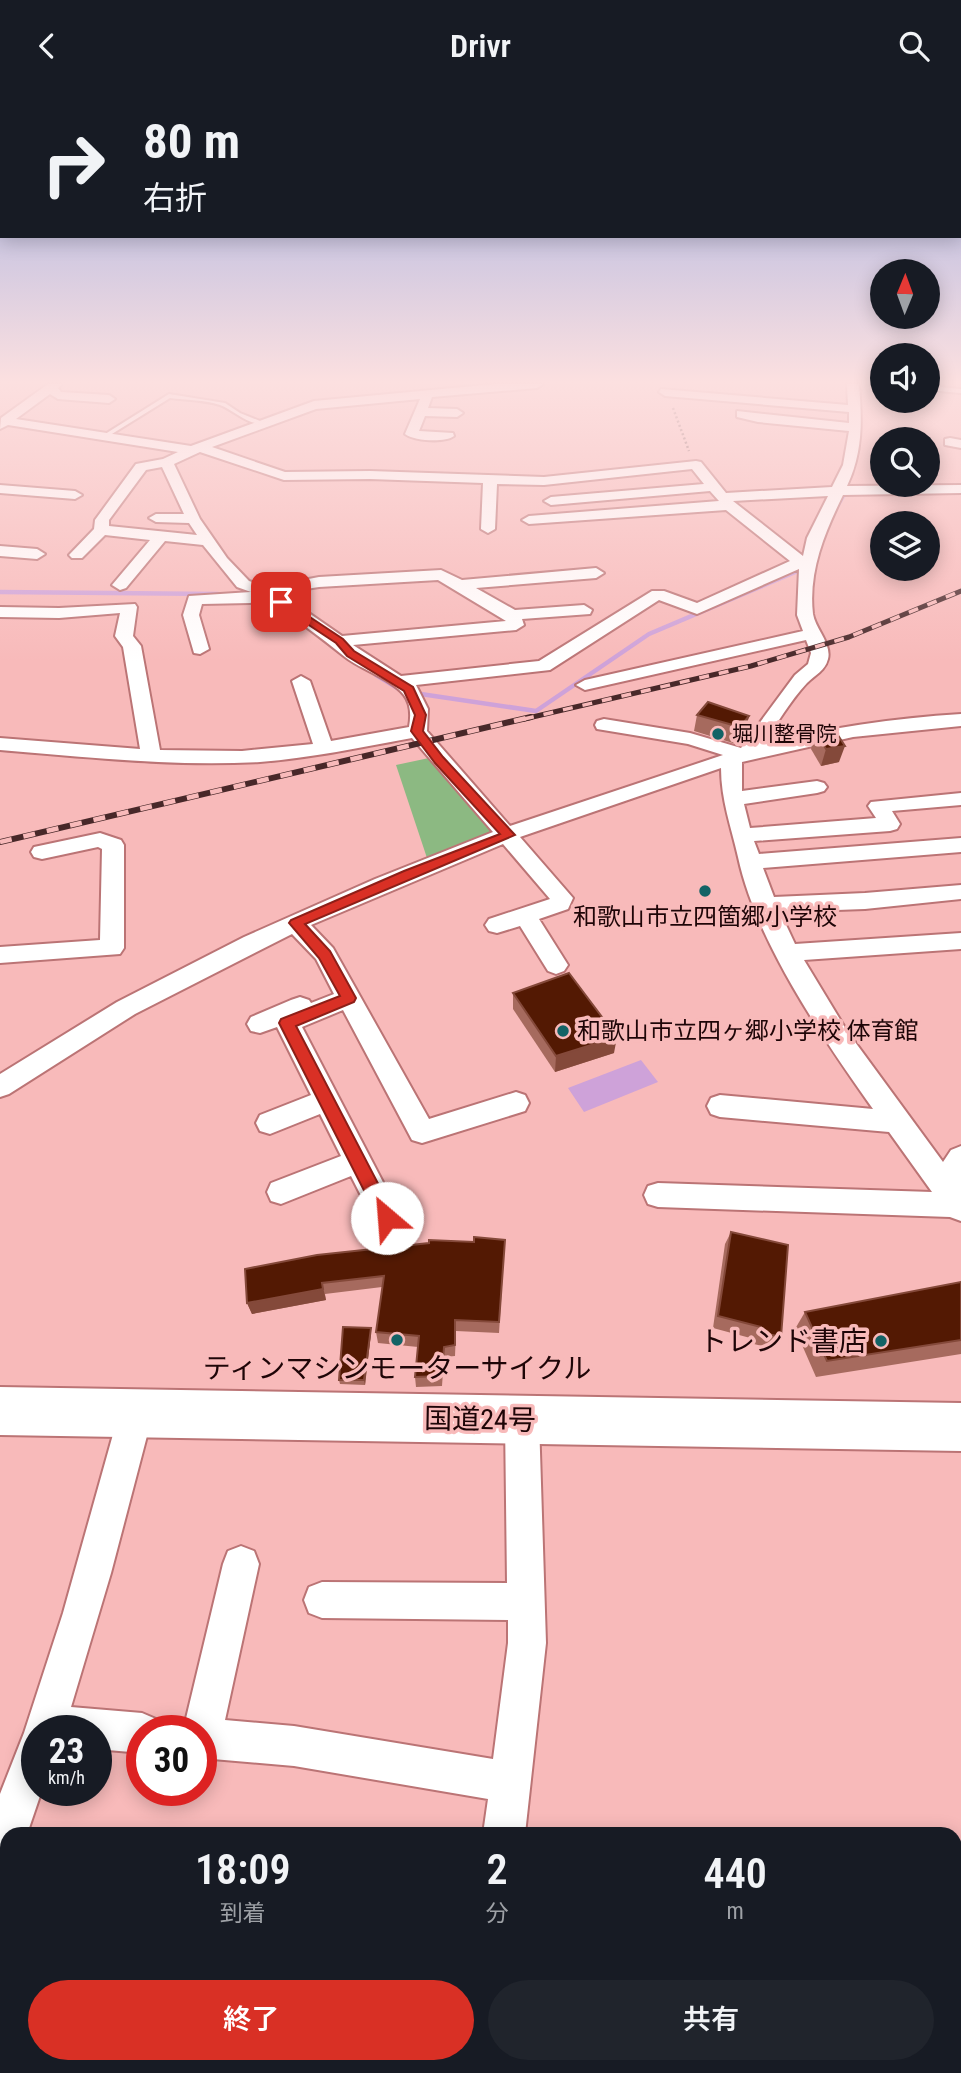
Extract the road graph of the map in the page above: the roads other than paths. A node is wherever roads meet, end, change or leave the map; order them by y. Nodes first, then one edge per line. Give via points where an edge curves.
1 (134, 476) edge
2 (174, 476) edge
3 (400, 476) edge
4 (587, 476) edge
5 (706, 476) edge
6 (845, 476) edge
7 (490, 481) junction
8 (544, 481) junction
9 (795, 482) dead end
10 (840, 487) junction
11 (0, 489) edge
12 (961, 489) edge
13 (75, 495) dead end
14 (722, 496) junction
15 (551, 501) junction
16 (156, 517) dead end
17 (193, 519) junction
18 (557, 519) junction
19 (528, 520) dead end
20 (488, 529) dead end
21 (101, 530) junction
22 (161, 536) junction
23 (208, 541) junction
24 (0, 551) edge
25 (37, 554) dead end
26 (77, 555) dead end
27 (805, 565) junction
28 (596, 573) dead end
29 (120, 585) dead end
30 (459, 585) junction
31 (262, 595) junction
32 (583, 610) dead end
33 (0, 612) edge
34 (512, 615) junction
35 (812, 634) junction
36 (339, 641) junction
37 (200, 649) dead end
38 (301, 681) dead end
39 (585, 685) dead end
40 (407, 689) junction
41 (961, 720) edge
42 (604, 725) dead end
43 (417, 731) junction
44 (0, 744) edge
45 (324, 747) junction
46 (152, 755) junction
47 (738, 758) junction
48 (817, 787) dead end
49 (732, 799) junction
50 (961, 799) edge
51 (509, 835) junction
52 (742, 835) junction
53 (961, 845) edge
54 (42, 852) dead end
55 (750, 862) junction
56 (961, 892) edge
57 (764, 905) junction
58 (526, 916) junction
59 (296, 923) junction
60 (497, 925) dead end
61 (961, 941) edge
62 (787, 953) junction
63 (0, 955) edge
64 (556, 965) dead end
65 (345, 993) junction
66 (260, 1024) dead end
67 (0, 1087) edge
68 (327, 1100) junction
69 (516, 1103) dead end
70 (720, 1106) dead end
71 (897, 1122) junction
72 (270, 1123) dead end
73 (961, 1157) edge
74 (358, 1161) junction
75 (281, 1192) dead end
76 (658, 1195) dead end
77 (954, 1200) edge
78 (387, 1218) dead end
79 (0, 1411) edge
80 (136, 1413) junction
81 (522, 1420) junction
82 (961, 1427) edge
83 (241, 1563) dead end
84 (322, 1600) dead end
85 (528, 1602) junction
86 (49, 1715) edge
87 (206, 1715) edge
88 (217, 1739) edge
89 (509, 1782) junction
90 (21, 1793) edge
91 (9, 1827) edge
92 (505, 1827) edge

1 - 21 street via 102,520
2 - 17 street
3 - 7 street
4 - 8 street
5 - 14 street
6 - 10 street
7 - 8 street
7 - 20 street
8 - 15 street
9 - 10 street
10 - 12 street
10 - 14 street
10 - 27 street
11 - 13 street
14 - 15 street
14 - 18 street
14 - 27 street
15 - 18 street
16 - 17 street
17 - 23 street
18 - 19 street
21 - 22 street
21 - 26 street
22 - 23 street
22 - 29 street
23 - 31 street via 243,584
24 - 25 street
27 - 35 street via 804,615
27 - 40 street via 697,609 658,594 544,666
28 - 30 street
30 - 31 street via 441,575 319,582
30 - 34 street
31 - 36 street
31 - 37 street via 195,599 191,615
32 - 34 street
33 - 46 street via 129,607 124,636 132,646
34 - 36 street via 516,625
35 - 39 street
35 - 47 street via 820,653 816,667 801,679
36 - 40 street
38 - 45 street
40 - 43 street via 420,715
41 - 47 street via 836,736
42 - 47 street via 690,739
43 - 45 street
43 - 51 street
44 - 46 street
45 - 46 street via 243,757
47 - 49 street
47 - 51 street
48 - 49 street
49 - 52 street
50 - 52 street via 878,806 890,824
51 - 58 street via 562,898 560,904
51 - 59 street
52 - 55 street
53 - 55 street
54 - 63 street via 100,839 114,845 112,949
55 - 57 street
56 - 57 street
57 - 62 street
58 - 60 street
58 - 64 street
59 - 65 street via 324,954
59 - 67 street via 124,1009
61 - 62 street
62 - 71 street via 804,989
65 - 66 street
65 - 68 street via 287,1023
65 - 69 street via 422,1132
68 - 72 street
68 - 74 street
70 - 71 street
71 - 77 street
73 - 77 street
74 - 75 street
74 - 78 street
76 - 77 street
79 - 80 highway, 国道24号
80 - 81 highway, 国道24号
80 - 86 street via 103,1549
81 - 82 highway, 国道24号
81 - 85 street
83 - 87 street
84 - 85 street
85 - 89 street
88 - 89 street via 294,1746
89 - 92 street
90 - 91 street

